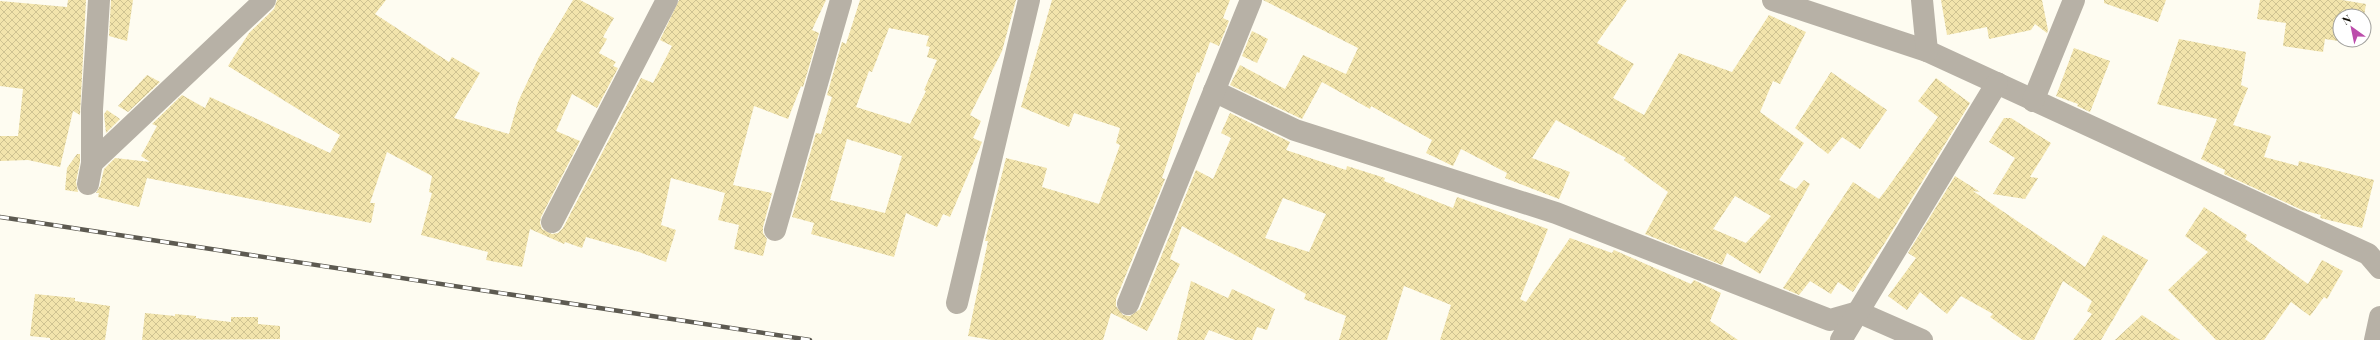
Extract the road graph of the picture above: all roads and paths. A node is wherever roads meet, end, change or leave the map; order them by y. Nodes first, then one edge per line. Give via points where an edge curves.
1 (99, 0) edge
2 (265, 0) edge
3 (667, 0) edge
4 (841, 0) edge
5 (1029, 0) edge
6 (1251, 0) edge
7 (1773, 0) edge
8 (1922, 0) edge
9 (2074, 0) edge
10 (1927, 50) junction
11 (1997, 83) junction
12 (1214, 91) junction
13 (2033, 101) junction
14 (552, 222) dead end
15 (775, 230) dead end
16 (2380, 268) edge
17 (957, 303) dead end
18 (1128, 304) dead end
19 (1858, 312) junction
20 (2380, 317) edge
21 (1841, 340) edge
22 (1922, 340) edge
23 (2375, 340) edge

1 - 2 street via 90,173
3 - 14 street
4 - 15 street
5 - 17 street
6 - 12 street
7 - 10 street
8 - 10 street
9 - 13 street
10 - 11 street
11 - 13 street
11 - 19 street
12 - 18 street
12 - 19 street via 1295,130 1556,213 1830,320
13 - 16 street via 2368,254
19 - 21 street
19 - 22 street
20 - 23 street

